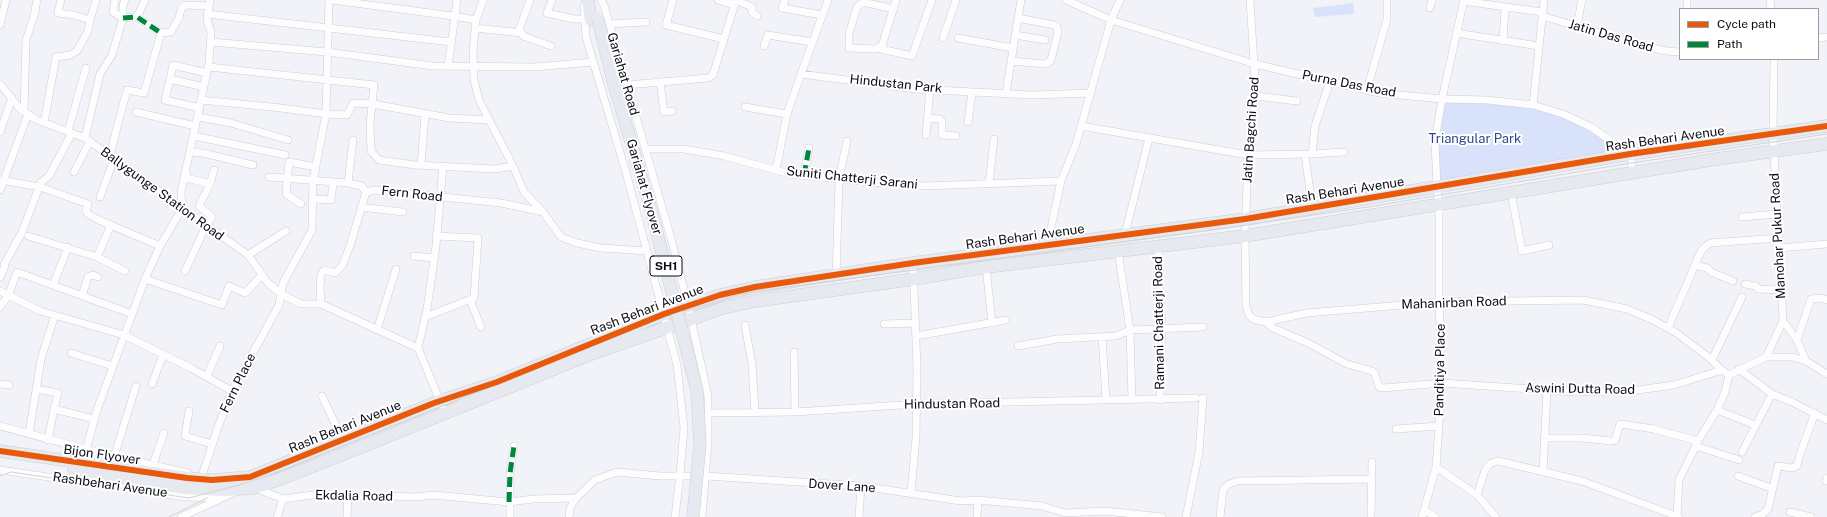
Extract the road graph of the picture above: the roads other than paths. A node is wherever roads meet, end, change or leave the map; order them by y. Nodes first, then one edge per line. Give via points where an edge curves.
1 (6, 0) edge
2 (37, 0) edge
3 (61, 0) edge
4 (96, 0) edge
5 (115, 0) edge
6 (125, 0) edge
7 (145, 0) edge
8 (329, 0) edge
9 (332, 0) edge
10 (457, 0) edge
11 (483, 0) edge
12 (530, 0) edge
13 (552, 0) edge
14 (585, 0) edge
15 (588, 0) edge
16 (595, 0) edge
17 (601, 0) edge
18 (673, 0) edge
19 (718, 0) edge
20 (785, 0) edge
21 (828, 0) edge
22 (896, 0) edge
23 (932, 0) edge
24 (956, 0) edge
25 (1021, 0) edge
26 (1066, 0) edge
27 (1120, 0) edge
28 (1250, 0) edge
29 (1387, 0) edge
30 (1432, 0) edge
31 (1544, 0) edge
32 (1582, 0) edge
33 (1464, 1) edge
34 (735, 2) edge
35 (209, 3) edge
36 (1430, 8) dead end
37 (1505, 8) junction
38 (894, 9) junction
39 (208, 14) junction
40 (1542, 14) junction
41 (822, 15) junction
42 (454, 16) junction
43 (757, 16) dead end
44 (137, 17) junction
45 (123, 18) junction
46 (1018, 18) junction
47 (591, 19) junction
48 (90, 20) junction
49 (1111, 20) junction
50 (646, 22) dead end
51 (476, 24) junction
52 (609, 24) junction
53 (0, 25) edge
54 (1577, 26) junction
55 (328, 27) junction
56 (161, 33) junction
57 (518, 33) junction
58 (1456, 33) junction
59 (1015, 35) junction
60 (943, 38) dead end
61 (958, 38) dead end
62 (724, 39) junction
63 (1045, 40) dead end
64 (1503, 40) junction
65 (211, 42) junction
66 (450, 42) junction
67 (812, 42) junction
68 (883, 45) junction
69 (552, 46) dead end
70 (764, 46) dead end
71 (1538, 46) junction
72 (1013, 48) junction
73 (327, 52) junction
74 (1679, 52) edge
75 (1011, 60) junction
76 (1774, 60) edge
77 (593, 62) junction
78 (1255, 64) junction
79 (448, 67) junction
80 (473, 67) junction
81 (86, 68) dead end
82 (208, 70) junction
83 (801, 74) junction
84 (170, 79) junction
85 (326, 80) junction
86 (1330, 81) junction
87 (660, 82) junction
88 (0, 84) edge
89 (627, 85) junction
90 (204, 87) junction
91 (930, 89) junction
92 (1367, 90) junction
93 (972, 92) junction
94 (1006, 93) junction
95 (1091, 93) junction
96 (1256, 96) junction
97 (12, 98) junction
98 (1442, 99) junction
99 (201, 100) junction
100 (1298, 101) dead end
101 (373, 104) junction
102 (1533, 105) junction
103 (745, 107) dead end
104 (200, 108) junction
105 (672, 111) dead end
106 (136, 112) dead end
107 (26, 113) junction
108 (326, 114) junction
109 (425, 114) junction
110 (787, 114) junction
111 (198, 117) junction
112 (927, 118) junction
113 (489, 120) junction
114 (968, 122) dead end
115 (44, 123) junction
116 (195, 126) junction
117 (1081, 126) junction
118 (1827, 126) edge
119 (0, 132) edge
120 (70, 132) junction
121 (1773, 134) junction
122 (926, 135) dead end
123 (194, 136) junction
124 (956, 136) dead end
125 (1149, 138) junction
126 (87, 139) junction
127 (994, 139) dead end
128 (288, 140) dead end
129 (353, 140) dead end
130 (846, 140) dead end
131 (1827, 144) edge
132 (809, 148) dead end
133 (646, 149) junction
134 (1774, 150) junction
135 (190, 152) junction
136 (1344, 152) dead end
137 (1309, 154) junction
138 (1630, 154) junction
139 (285, 155) dead end
140 (1248, 155) junction
141 (112, 157) junction
142 (253, 165) dead end
143 (421, 165) junction
144 (443, 166) junction
145 (513, 166) junction
146 (316, 167) junction
147 (214, 170) dead end
148 (776, 170) junction
149 (74, 172) dead end
150 (186, 172) junction
151 (1633, 172) junction
152 (804, 175) junction
153 (269, 177) dead end
154 (287, 178) junction
155 (839, 179) junction
156 (2, 181) edge
157 (313, 181) junction
158 (1061, 181) junction
159 (334, 183) junction
160 (348, 183) junction
161 (210, 184) junction
162 (989, 184) junction
163 (40, 187) junction
164 (1437, 188) junction
165 (0, 190) edge
166 (366, 192) junction
167 (1511, 192) junction
168 (441, 196) junction
169 (100, 197) dead end
170 (313, 198) junction
171 (300, 204) dead end
172 (1439, 205) junction
173 (361, 207) junction
174 (1312, 207) junction
175 (182, 209) junction
176 (404, 212) dead end
177 (543, 212) junction
178 (1777, 214) junction
179 (1742, 217) dead end
180 (1245, 219) junction
181 (111, 225) junction
182 (206, 226) junction
183 (286, 231) dead end
184 (1125, 234) junction
185 (28, 236) dead end
186 (436, 236) junction
187 (1245, 236) junction
188 (1778, 238) junction
189 (1827, 244) edge
190 (1549, 245) dead end
191 (160, 246) junction
192 (1047, 246) junction
193 (1158, 246) junction
194 (68, 247) junction
195 (1779, 248) junction
196 (647, 251) junction
197 (1118, 251) junction
198 (248, 255) junction
199 (414, 256) dead end
200 (98, 257) junction
201 (434, 258) junction
202 (913, 263) junction
203 (1695, 265) junction
204 (986, 267) junction
205 (396, 269) dead end
206 (125, 271) dead end
207 (185, 271) dead end
208 (262, 275) junction
209 (836, 276) junction
210 (0, 277) edge
211 (98, 277) dead end
212 (145, 279) junction
213 (914, 279) junction
214 (1733, 281) dead end
215 (1745, 284) dead end
216 (53, 285) junction
217 (1782, 290) junction
218 (0, 291) edge
219 (282, 294) junction
220 (8, 296) junction
221 (82, 296) junction
222 (1742, 297) dead end
223 (470, 300) junction
224 (1827, 300) edge
225 (1439, 302) junction
226 (321, 304) junction
227 (688, 305) junction
228 (0, 307) edge
229 (132, 314) junction
230 (664, 314) junction
231 (55, 315) junction
232 (425, 317) junction
233 (691, 318) junction
234 (1006, 320) dead end
235 (1783, 321) junction
236 (1266, 322) junction
237 (915, 323) junction
238 (992, 323) junction
239 (884, 324) dead end
240 (745, 325) dead end
241 (480, 327) dead end
242 (667, 327) junction
243 (1203, 327) dead end
244 (1668, 328) junction
245 (377, 330) junction
246 (1130, 330) junction
247 (1162, 330) junction
248 (124, 335) junction
249 (916, 336) junction
250 (1102, 337) junction
251 (1797, 340) junction
252 (220, 346) dead end
253 (1018, 346) dead end
254 (418, 348) junction
255 (794, 352) dead end
256 (71, 353) dead end
257 (163, 355) junction
258 (1766, 357) junction
259 (1712, 360) junction
260 (1806, 361) junction
261 (112, 366) junction
262 (1739, 369) junction
263 (1722, 370) junction
264 (1827, 373) edge
265 (1729, 375) junction
266 (207, 376) junction
267 (1442, 383) junction
268 (0, 384) edge
269 (152, 384) dead end
270 (9, 385) dead end
271 (136, 386) dead end
272 (36, 389) junction
273 (1547, 390) junction
274 (232, 391) junction
275 (1772, 394) junction
276 (322, 396) dead end
277 (1132, 399) junction
278 (1106, 400) junction
279 (1160, 400) junction
280 (440, 401) junction
281 (917, 404) junction
282 (54, 409) junction
283 (1717, 410) junction
284 (189, 411) dead end
285 (755, 412) junction
286 (795, 412) junction
287 (445, 413) junction
288 (708, 413) junction
289 (1815, 413) junction
290 (94, 419) junction
291 (1827, 420) edge
292 (1755, 425) junction
293 (0, 426) edge
294 (1439, 426) junction
295 (1396, 429) dead end
296 (164, 433) dead end
297 (29, 434) junction
298 (1544, 438) junction
299 (48, 440) junction
300 (343, 440) junction
301 (212, 444) junction
302 (1697, 444) junction
303 (514, 446) dead end
304 (86, 449) junction
305 (0, 451) edge
306 (1742, 452) dead end
307 (114, 457) junction
308 (0, 459) edge
309 (1739, 460) dead end
310 (1372, 462) dead end
311 (154, 464) junction
312 (1436, 467) junction
313 (0, 470) edge
314 (1543, 472) junction
315 (680, 475) junction
316 (706, 476) junction
317 (1738, 476) dead end
318 (1371, 479) junction
319 (195, 482) junction
320 (250, 482) junction
321 (861, 486) junction
322 (1772, 489) junction
323 (911, 493) junction
324 (348, 495) junction
325 (1477, 495) junction
326 (221, 498) junction
327 (576, 498) junction
328 (283, 499) junction
329 (978, 500) junction
330 (509, 502) junction
331 (1790, 512) dead end
332 (1423, 513) edge
333 (1094, 514) edge
334 (181, 517) edge
335 (277, 517) edge
336 (347, 517) edge
337 (510, 517) edge
338 (569, 517) edge
339 (675, 517) edge
340 (685, 517) edge
341 (693, 517) edge
342 (702, 517) edge
343 (859, 517) edge
344 (977, 517) edge
345 (1162, 517) edge
346 (1186, 517) edge
347 (1220, 517) edge
348 (1371, 517) edge
349 (1435, 517) edge
350 (1496, 517) edge
351 (1678, 517) edge
352 (1755, 517) edge
353 (1811, 517) edge

1 - 53 street
2 - 107 street via 26,40
3 - 48 street via 58,13
4 - 48 street
5 - 45 street via 112,12
6 - 45 street
7 - 44 street
8 - 55 street, Fern Place
9 - 42 street
10 - 42 street
11 - 51 street
12 - 57 street
13 - 47 street via 547,13 574,20
14 - 47 street
15 - 47 main road, Gariahat Flyover / SH1
16 - 47 main road, Gariahat Flyover / SH1
17 - 52 street, Gariahat Road
18 - 62 street via 666,25
19 - 34 street
20 - 41 street via 782,8
21 - 41 street
22 - 38 street
23 - 68 street via 912,56 882,49
24 - 60 street
25 - 46 street
26 - 49 street, Purna Das Road
27 - 49 street
28 - 78 street, Jatin Bagchi Road
29 - 92 street via 1387,19
30 - 36 street
31 - 40 street
32 - 54 street
33 - 37 street, Jatin Das Road
33 - 58 street, Panditiya Place
34 - 43 street via 752,7 752,12
34 - 62 street
35 - 39 street
35 - 56 street via 184,5 172,32
37 - 40 street, Jatin Das Road
37 - 64 street
38 - 68 street
38 - 68 street via 863,2 858,7 851,27 849,48 875,49
39 - 55 street
39 - 65 street
40 - 54 street, Jatin Das Road
40 - 71 street
41 - 67 street
42 - 51 street
42 - 66 street
44 - 45 street
44 - 56 street
45 - 126 street via 112,55 100,74
46 - 59 street
46 - 75 street via 1054,25 1058,32 1049,62 1045,64
47 - 77 street via 586,38
47 - 340 main road, Gariahat Flyover / SH1 via 598,54 654,253 688,387 693,438
47 - 341 main road, Gariahat Flyover / SH1, bridge via 613,81 653,219 698,391 701,431
48 - 115 street via 88,31 77,51 56,57
49 - 78 street, Purna Das Road
49 - 95 street
50 - 52 street
51 - 57 street
51 - 80 street via 472,52
52 - 89 street, Gariahat Road
54 - 74 street, Jatin Das Road via 1648,47
55 - 66 street
55 - 73 street, Fern Place
56 - 141 street via 144,93 127,90
57 - 69 street
58 - 64 street
58 - 98 street, Panditiya Place
59 - 63 street
59 - 72 street
61 - 72 street
62 - 87 street via 713,74 708,78
64 - 71 street
65 - 73 street
65 - 82 street
66 - 79 street
67 - 70 street via 768,35
67 - 83 street
71 - 102 street
72 - 75 street
73 - 79 street
73 - 85 street, Fern Place
75 - 94 street
76 - 121 street, Manohar Pukur Road
77 - 80 street via 536,67
77 - 196 street
78 - 86 street, Purna Das Road
78 - 96 street, Jatin Bagchi Road
79 - 80 street
80 - 113 street via 479,100
81 - 120 street
82 - 84 street via 173,65
82 - 85 street
82 - 90 street
83 - 91 street, Hindustan Park
83 - 110 street
84 - 90 street
84 - 104 street via 165,100
85 - 101 street via 374,84
85 - 108 street, Fern Place
86 - 92 street, Purna Das Road
86 - 137 street
87 - 89 street
87 - 105 street via 664,112
88 - 97 street, Ballygunge Station Road
89 - 133 street, Gariahat Road
90 - 99 street
91 - 93 street, Hindustan Park
91 - 112 street
92 - 98 street, Purna Das Road
93 - 94 street, Hindustan Park
93 - 114 street
94 - 95 street, Hindustan Park
95 - 117 street
96 - 100 street
96 - 140 street, Jatin Bagchi Road
97 - 107 street, Ballygunge Station Road
97 - 119 street
98 - 102 street, Purna Das Road
98 - 164 street, Panditiya Place via 1435,140
99 - 104 street
99 - 108 street
101 - 108 street via 353,103 347,115
101 - 109 street
101 - 143 street via 370,124 371,151 379,160
102 - 138 street, Purna Das Road via 1563,114 1591,127
103 - 110 street
104 - 111 street
106 - 116 street
107 - 115 street, Ballygunge Station Road
107 - 156 street
108 - 146 street, Fern Place
109 - 113 street
109 - 143 street
110 - 148 street
111 - 116 street
111 - 128 street via 231,123
112 - 122 street
112 - 124 street via 940,119 942,135
113 - 145 street
115 - 120 street, Ballygunge Station Road
116 - 123 street
117 - 125 street
117 - 158 street
118 - 121 main road, Rash Behari Avenue
120 - 126 street, Ballygunge Station Road
120 - 163 street via 49,176 41,182
121 - 134 street, Manohar Pukur Road
121 - 138 main road, Rash Behari Avenue
123 - 135 street
123 - 139 street
125 - 140 street
125 - 184 street
126 - 141 street, Ballygunge Station Road
126 - 149 street
127 - 162 street
129 - 160 street
130 - 155 street
131 - 134 main road, Rash Behari Avenue
132 - 152 street
133 - 148 street, Suniti Chatterji Sarani via 684,149 710,153
133 - 227 street, Gariahat Road
134 - 151 main road, Rash Behari Avenue
134 - 178 street, Manohar Pukur Road
135 - 142 street
135 - 150 street
136 - 137 street
137 - 140 street
137 - 174 street
138 - 151 street
138 - 164 main road, Rash Behari Avenue
140 - 180 street, Jatin Bagchi Road
141 - 169 street
141 - 175 street, Ballygunge Station Road
143 - 144 street
144 - 145 street via 495,169
144 - 168 street
145 - 177 street via 524,192
146 - 154 street via 289,162
146 - 157 street, Fern Place
147 - 161 street
148 - 152 street, Suniti Chatterji Sarani
150 - 161 street via 187,178
150 - 175 street via 181,192
151 - 167 main road, Rash Behari Avenue
152 - 155 street, Suniti Chatterji Sarani
153 - 154 street
154 - 157 street
154 - 171 street via 286,194
155 - 162 street, Suniti Chatterji Sarani via 924,186
155 - 209 street
156 - 163 street
156 - 165 street
157 - 159 street
157 - 170 street, Fern Place
158 - 162 street, Suniti Chatterji Sarani
158 - 192 street
159 - 160 street
159 - 170 street via 331,200
160 - 166 street via 362,186
161 - 182 street via 199,206 212,217
163 - 181 street via 88,204 88,214
163 - 210 street
164 - 172 street, Panditiya Place
164 - 174 main road, Rash Behari Avenue
166 - 168 street, Fern Road via 375,190
166 - 173 street, Fern Road
167 - 172 main road, Rash Behari Avenue
167 - 190 street via 1522,251
168 - 177 street, Fern Road via 501,203
168 - 186 street
170 - 219 street, Fern Place via 312,230 283,283
172 - 187 main road, Rash Behari Avenue
172 - 225 street, Panditiya Place
173 - 176 street
173 - 226 street, Fern Road via 342,266 335,273 324,270 321,274
174 - 180 main road, Rash Behari Avenue
175 - 182 street, Ballygunge Station Road
175 - 191 street
177 - 196 street via 561,236 577,243 601,248
178 - 179 street
178 - 188 street, Manohar Pukur Road
180 - 184 main road, Rash Behari Avenue
180 - 187 street, Jatin Bagchi Road
181 - 191 street
181 - 200 street
182 - 198 street, Ballygunge Station Road
182 - 207 street
183 - 198 street
184 - 192 main road, Rash Behari Avenue
185 - 194 street
186 - 201 street
186 - 223 street via 478,238 474,298
187 - 193 main road, Rash Behari Avenue
187 - 236 street via 1246,306 1249,315
188 - 195 street, Manohar Pukur Road
188 - 203 street via 1710,243 1701,251
189 - 195 street
191 - 212 street
192 - 202 main road, Rash Behari Avenue
193 - 197 main road, Rash Behari Avenue
193 - 247 street, Ramani Chatterji Road
194 - 200 street
194 - 216 street
195 - 217 street, Manohar Pukur Road
196 - 230 street
197 - 204 main road, Rash Behari Avenue
197 - 246 street
198 - 208 street, Ballygunge Station Road
199 - 201 street
200 - 206 street
201 - 232 street
202 - 209 main road, Rash Behari Avenue
202 - 213 street
203 - 214 street
203 - 244 street
204 - 213 main road, Rash Behari Avenue
204 - 238 street
205 - 245 street
208 - 212 street via 245,294 230,286 222,304
208 - 219 street, Ballygunge Station Road
209 - 227 main road, Rash Behari Avenue via 755,287
211 - 221 street via 94,275 88,278
212 - 229 street
213 - 233 main road, Rash Behari Avenue via 756,301
213 - 237 street
215 - 217 street via 1756,286 1758,289
216 - 220 street via 17,272
216 - 221 street
217 - 235 street, Manohar Pukur Road
218 - 220 street
219 - 226 street, Ballygunge Station Road via 301,304
219 - 274 street, Fern Place
220 - 228 street
220 - 231 street
221 - 229 street
222 - 259 street
223 - 232 street
223 - 241 street
224 - 251 street via 1812,299
225 - 236 street, Mahanirban Road via 1307,313
225 - 244 street, Mahanirban Road via 1583,300 1627,309
225 - 267 street, Panditiya Place
226 - 245 street
227 - 230 main road, Rash Behari Avenue
227 - 233 street, Gariahat Road
229 - 248 street
230 - 242 street
230 - 280 main road, Rash Behari Avenue via 497,382
231 - 248 street
231 - 272 street via 41,359
232 - 254 street
233 - 242 main road, Rash Behari Avenue
233 - 288 street, Gariahat Road via 708,396
234 - 238 street
235 - 251 street
235 - 258 street
236 - 267 street, Aswini Dutta Road via 1273,328 1347,364 1372,371 1381,388
237 - 239 street
237 - 249 street
238 - 249 street
240 - 285 street via 752,364
242 - 287 main road, Rash Behari Avenue via 594,353
242 - 315 street via 677,365 684,428
243 - 247 street
244 - 259 street, Mahanirban Road
245 - 254 street
246 - 247 street
246 - 250 street via 1116,336
246 - 277 street
247 - 279 street, Ramani Chatterji Road
248 - 257 street
248 - 261 street
249 - 281 street
250 - 253 street via 1056,339
250 - 278 street
251 - 260 street
252 - 266 street
254 - 280 street
255 - 286 street
256 - 261 street
257 - 266 street
257 - 269 street
258 - 260 street via 1792,357
258 - 262 street
259 - 263 street, Mahanirban Road
260 - 264 street
261 - 290 street
262 - 265 street
262 - 275 street
263 - 265 street
263 - 273 street, Aswini Dutta Road via 1674,384 1631,391
265 - 283 street
266 - 274 street
267 - 273 street, Aswini Dutta Road
267 - 294 street, Panditiya Place
268 - 270 street
271 - 307 street
272 - 282 street via 58,393
272 - 297 street
273 - 298 street
274 - 301 street, Fern Place
275 - 289 street
275 - 292 street
276 - 300 street
277 - 278 street, Hindustan Road
277 - 279 street, Hindustan Road
278 - 281 street, Hindustan Road
279 - 346 street, Hindustan Road via 1200,398 1199,452
280 - 287 street
280 - 300 main road, Rash Behari Avenue
281 - 286 street, Hindustan Road
281 - 323 street
282 - 290 street
282 - 299 street
283 - 292 street
283 - 302 street
284 - 301 street via 185,436
285 - 286 street, Hindustan Road
285 - 288 street, Hindustan Road
287 - 320 main road, Rash Behari Avenue via 283,478
288 - 316 street, Gariahat Road
289 - 291 street
289 - 322 street via 1797,466 1778,466
290 - 304 street
292 - 306 street
293 - 297 street
294 - 295 street
294 - 312 street, Panditiya Place
296 - 311 street
297 - 299 street
298 - 302 street via 1614,441 1620,424 1654,429
298 - 314 street
299 - 304 street
300 - 320 main road, Rash Behari Avenue
301 - 319 street, Fern Place
302 - 309 street
302 - 351 street via 1679,480
303 - 330 street
304 - 307 street
305 - 319 main road, Bijon Flyover
307 - 311 street
308 - 319 main road, Bijon Flyover
310 - 318 street
311 - 319 street
312 - 325 street
312 - 332 street, Panditiya Place
313 - 326 street, Rashbehari Avenue via 186,497
314 - 325 street via 1498,461 1491,463 1485,470
314 - 351 street via 1582,481
315 - 316 street
315 - 327 street via 617,472 595,480
315 - 339 street
316 - 321 street, Dover Lane
316 - 342 street, Gariahat Road
317 - 322 street
318 - 347 street via 1238,481 1229,484 1223,490
318 - 348 street
319 - 320 main road via 234,479
319 - 320 main road, Rash Behari Avenue via 225,490
320 - 326 street, Rash Behari Avenue
320 - 328 street, Ekdalia Road
321 - 323 street, Dover Lane
321 - 343 street
322 - 352 street via 1768,509
323 - 329 street, Dover Lane via 961,501
324 - 328 street, Ekdalia Road via 313,495
324 - 330 street, Ekdalia Road via 371,498 433,495
324 - 336 street
325 - 350 street
326 - 334 street, Rash Behari Avenue
327 - 330 street, Ekdalia Road
327 - 338 street via 570,508
328 - 335 street
329 - 333 street, Dover Lane
329 - 344 street
330 - 337 street
331 - 353 street
332 - 349 street, Panditiya Place
333 - 345 street, Dover Lane via 1105,511

